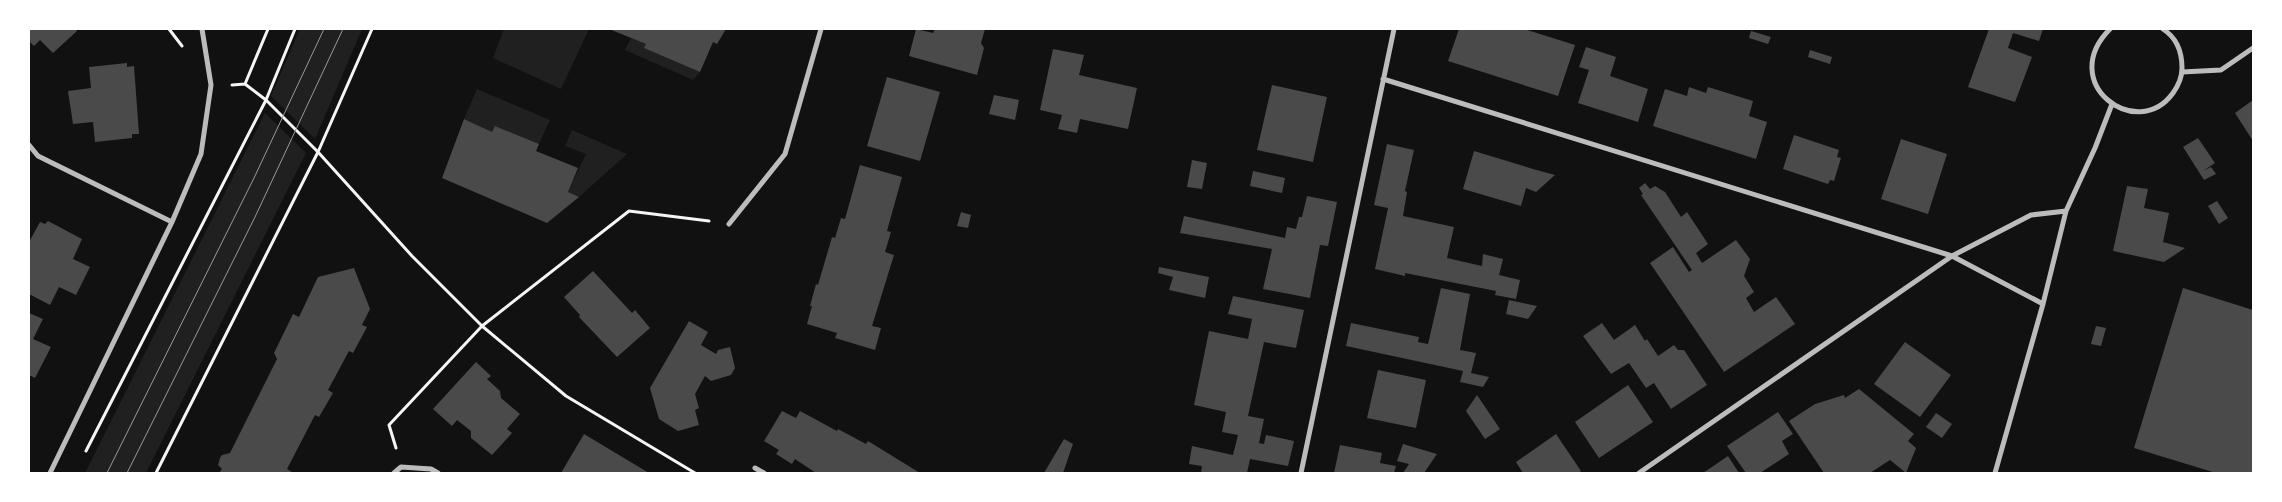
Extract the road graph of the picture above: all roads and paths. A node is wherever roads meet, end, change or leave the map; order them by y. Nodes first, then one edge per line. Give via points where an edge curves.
1 (202, 29) edge
2 (268, 29) edge
3 (296, 29) edge
4 (372, 29) edge
5 (821, 29) edge
6 (1394, 29) edge
7 (2110, 29) edge
8 (2163, 29) edge
9 (2253, 48) edge
10 (2182, 72) junction
11 (1383, 79) junction
12 (245, 84) junction
13 (211, 85) junction
14 (266, 100) junction
15 (2112, 104) junction
16 (29, 145) edge
17 (318, 152) junction
18 (2066, 211) junction
19 (172, 222) junction
20 (729, 224) joint
21 (1952, 256) junction
22 (2043, 304) junction
23 (482, 326) junction
24 (84, 456) dead end
25 (400, 467) junction
26 (755, 468) dead end
27 (50, 473) edge
28 (156, 473) edge
29 (394, 473) edge
30 (438, 473) edge
31 (695, 473) edge
32 (764, 473) edge
33 (1301, 473) edge
34 (1639, 473) edge
35 (1995, 473) edge

1 - 13 street
2 - 12 path
3 - 14 path
4 - 17 path
5 - 20 street via 785,154
6 - 11 street
7 - 15 street via 2093,52 2091,67 2098,88
8 - 10 street via 2177,42
9 - 10 street via 2220,70
10 - 15 street via 2178,87 2169,99 2156,107 2126,110
11 - 21 street
11 - 33 street
12 - 13 path
12 - 14 path
13 - 19 street via 200,154
14 - 17 path
14 - 24 path
15 - 18 street
16 - 19 street via 38,156
17 - 23 path via 412,256
17 - 28 path
18 - 21 street via 2031,215
18 - 22 street
19 - 27 street
20 - 23 path via 629,211
21 - 22 street
21 - 34 street
22 - 35 street
23 - 25 path via 390,425
23 - 31 path via 566,396
25 - 29 street
25 - 30 street via 431,469
26 - 32 street

